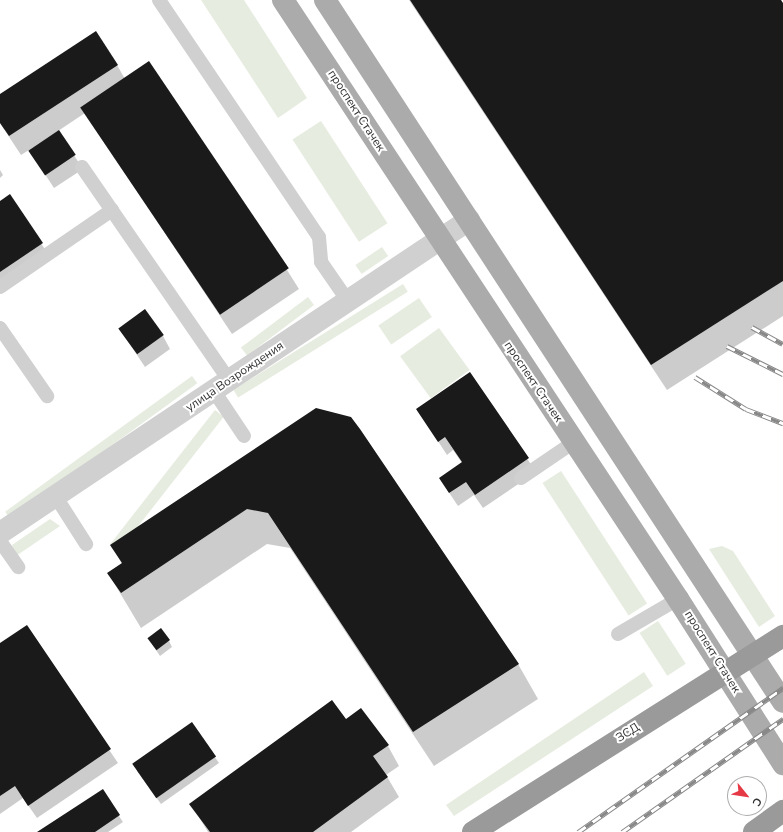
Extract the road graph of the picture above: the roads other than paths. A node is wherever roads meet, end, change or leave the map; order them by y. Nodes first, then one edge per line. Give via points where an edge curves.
1 (159, 0) edge
2 (283, 0) edge
3 (325, 0) edge
4 (82, 167) dead end
5 (112, 210) junction
6 (469, 220) junction
7 (439, 240) junction
8 (0, 287) edge
9 (348, 301) junction
10 (0, 328) edge
11 (221, 386) junction
12 (47, 396) dead end
13 (244, 436) dead end
14 (574, 442) junction
15 (521, 478) dead end
16 (56, 497) junction
17 (0, 533) edge
18 (0, 541) edge
19 (86, 544) dead end
20 (18, 567) dead end
21 (678, 599) junction
22 (618, 634) dead end
23 (783, 636) edge
24 (783, 702) edge
25 (783, 764) edge
26 (783, 812) edge
27 (473, 832) edge
28 (754, 832) edge

1 - 9 lane via 319,237 321,262
2 - 7 main road, проспект Стачек
3 - 6 main road
4 - 5 lane
5 - 8 lane
5 - 11 lane
6 - 7 street, улица Возрождения
6 - 24 main road
7 - 9 street, улица Возрождения
7 - 14 main road, проспект Стачек
9 - 11 street, улица Возрождения
10 - 12 lane
11 - 13 lane
11 - 16 street, улица Возрождения
14 - 15 lane
14 - 21 main road, проспект Стачек
16 - 17 street, улица Возрождения
16 - 19 lane
18 - 20 lane
21 - 22 lane
21 - 25 main road, проспект Стачек
23 - 27 highway, ЗСД, bridge
26 - 28 highway

